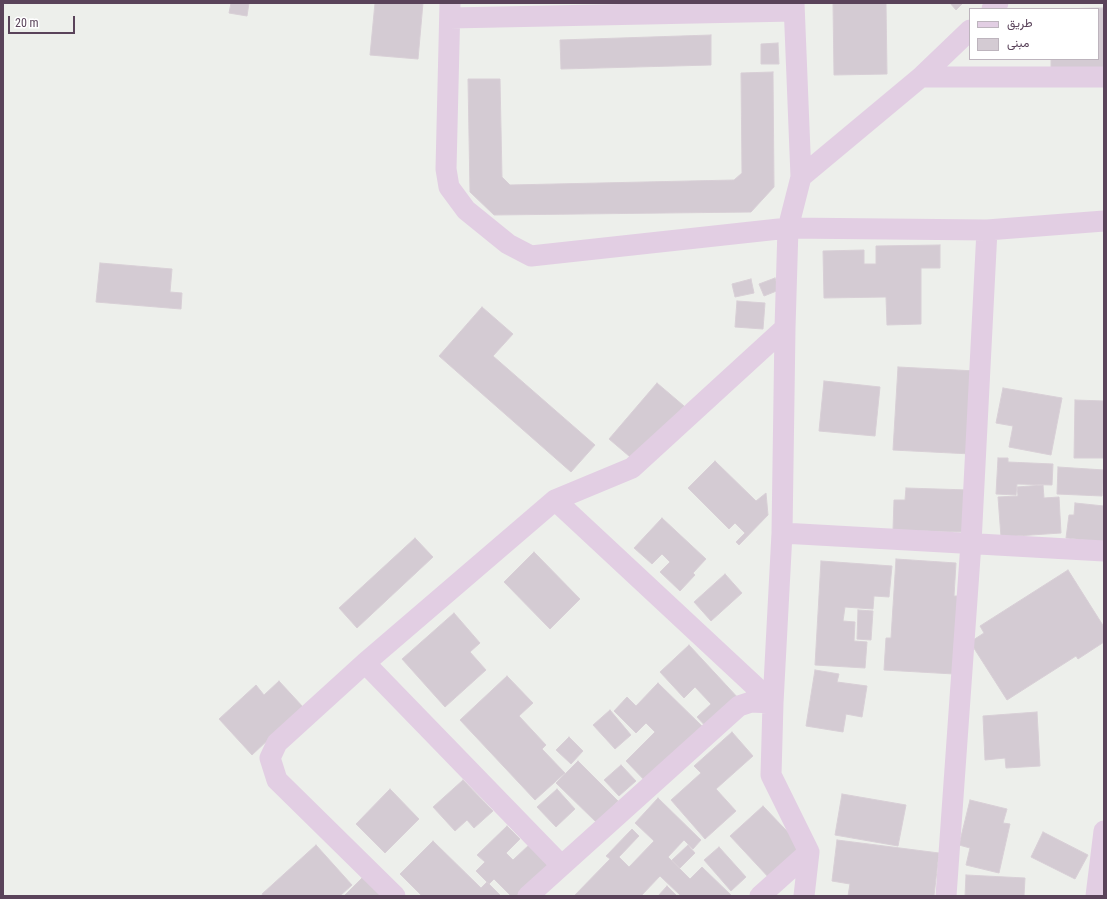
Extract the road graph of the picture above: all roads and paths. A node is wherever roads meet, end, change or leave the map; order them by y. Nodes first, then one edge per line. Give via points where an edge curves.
1 (794, 7) edge
2 (450, 11) edge
3 (969, 31) edge
4 (921, 77) junction
5 (1104, 77) edge
6 (801, 177) junction
7 (1104, 221) edge
8 (788, 228) junction
9 (987, 230) junction
10 (785, 328) junction
11 (555, 500) junction
12 (782, 533) junction
13 (971, 543) junction
14 (1104, 551) edge
15 (366, 663) junction
16 (773, 703) junction
17 (1104, 831) edge
18 (808, 852) junction
19 (561, 865) junction
20 (395, 896) edge
21 (528, 896) edge
22 (760, 896) edge
23 (804, 896) edge
24 (946, 896) edge
25 (1096, 896) edge

1 - 2 street
1 - 6 street
2 - 8 street via 446,169 449,186 466,210 508,244 531,256
3 - 4 street
4 - 5 street
4 - 6 street
6 - 8 street
7 - 9 street
8 - 9 street
8 - 10 street
9 - 13 street
10 - 11 street via 632,468
10 - 12 street
11 - 15 street
11 - 16 street
12 - 13 street
12 - 16 street
13 - 14 street
13 - 24 street
15 - 19 street
15 - 20 street via 277,743 270,758 277,780
16 - 18 street via 771,775
16 - 19 street via 751,702 739,706
17 - 25 street
18 - 22 street
18 - 23 street
19 - 21 street

